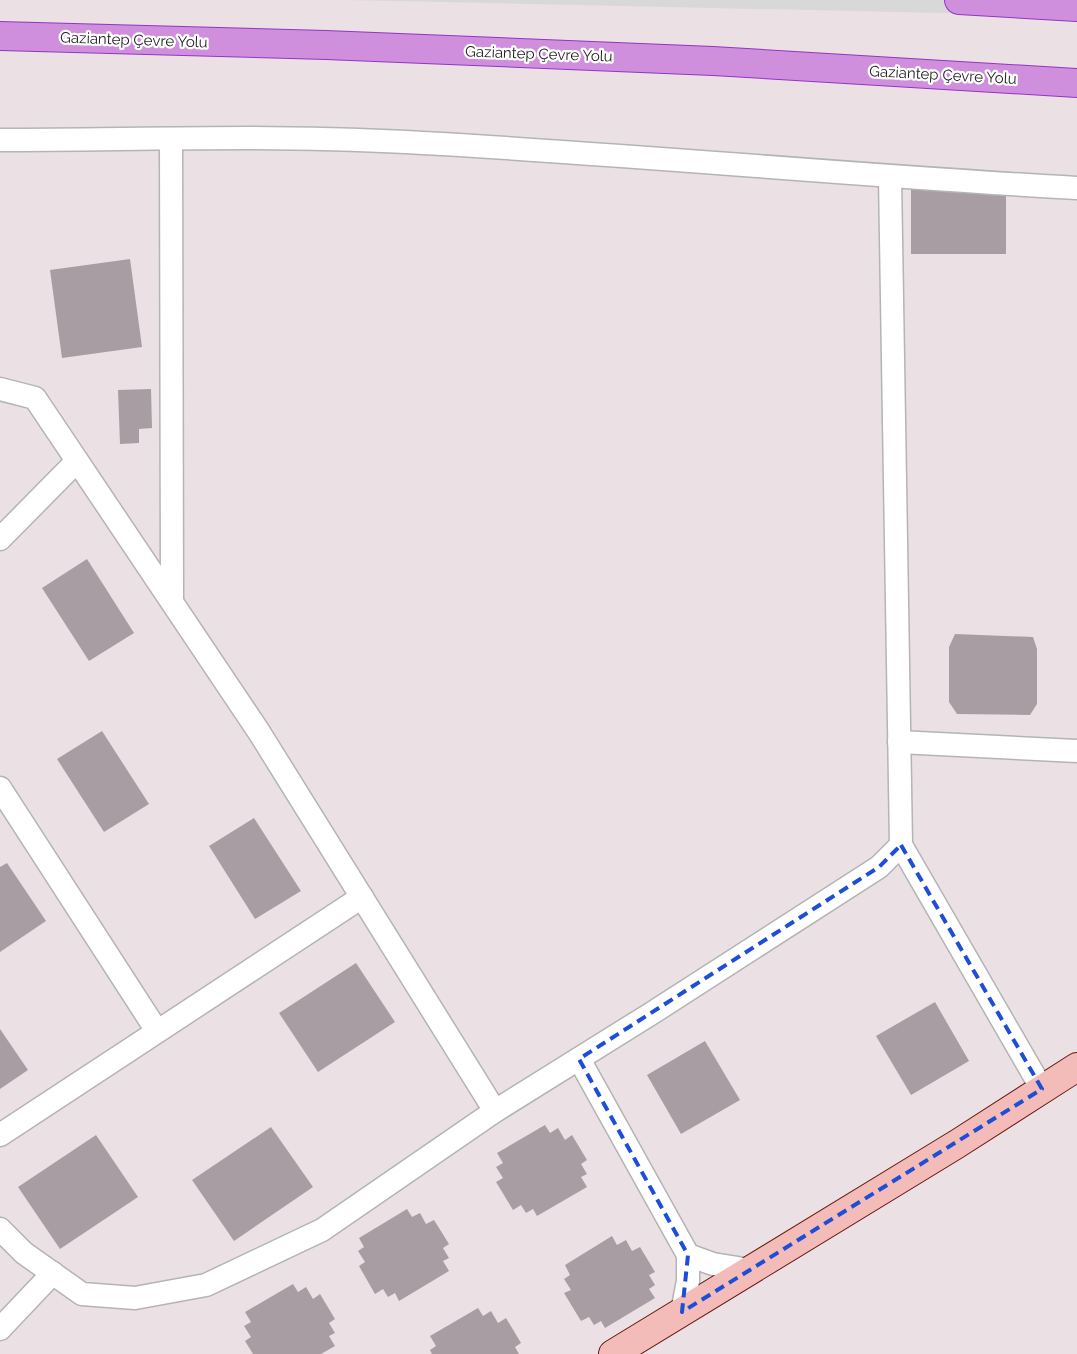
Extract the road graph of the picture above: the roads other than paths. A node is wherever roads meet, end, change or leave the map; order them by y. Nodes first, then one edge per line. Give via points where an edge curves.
1 (959, 0) edge
2 (1077, 7) edge
3 (0, 36) edge
4 (1077, 83) edge
5 (0, 140) edge
6 (171, 140) junction
7 (890, 177) junction
8 (1077, 188) edge
9 (0, 389) edge
10 (77, 460) junction
11 (0, 539) edge
12 (172, 601) junction
13 (899, 742) junction
14 (1077, 751) edge
15 (0, 788) edge
16 (901, 845) junction
17 (362, 897) junction
18 (157, 1032) junction
19 (579, 1059) junction
20 (1077, 1067) edge
21 (1042, 1089) junction
22 (495, 1111) junction
23 (0, 1135) edge
24 (0, 1229) edge
25 (688, 1255) junction
26 (750, 1270) junction
27 (53, 1273) junction
28 (682, 1312) junction
29 (0, 1329) edge
30 (613, 1354) edge

1 - 2 highway
3 - 4 highway, Gaziantep Çevre Yolu via 713,61
5 - 6 street
6 - 7 street via 420,142
6 - 12 street
7 - 8 street
7 - 13 street
9 - 10 street via 35,398
10 - 11 street
10 - 12 street
12 - 17 street
13 - 14 street
13 - 16 street
15 - 18 street
16 - 19 street via 879,867
16 - 21 street
17 - 18 street
17 - 22 street
18 - 23 street
19 - 22 street
19 - 25 street
20 - 21 street
21 - 26 street
22 - 27 street via 322,1230 206,1285 135,1298 82,1294
24 - 27 street via 24,1253
25 - 26 street via 713,1264
25 - 28 street via 688,1281
26 - 28 street
27 - 29 street
28 - 30 street

